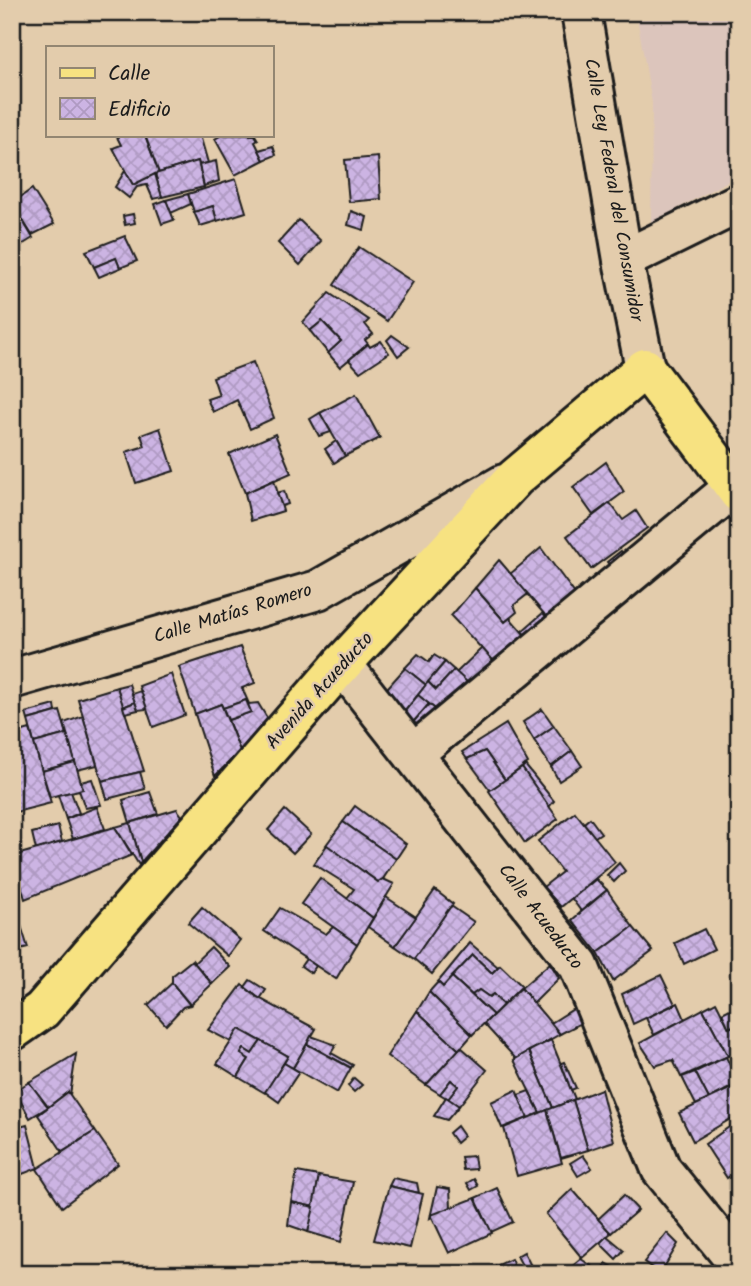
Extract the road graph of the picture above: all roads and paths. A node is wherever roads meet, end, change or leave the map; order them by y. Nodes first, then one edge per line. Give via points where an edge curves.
1 (581, 12) edge
2 (739, 204) edge
3 (623, 260) junction
4 (645, 368) junction
5 (515, 478) junction
6 (736, 490) edge
7 (342, 664) junction
8 (12, 678) edge
9 (413, 754) junction
10 (12, 1031) edge
11 (739, 1265) edge

1 - 3 street, Calle Ley Federal del Consumidor
2 - 3 street
3 - 4 street, Calle Ley Federal del Consumidor
4 - 5 main road, Avenida Acueducto
4 - 6 main road
5 - 7 main road, Avenida Acueducto
5 - 8 street, Calle Matías Romero via 318,590
6 - 9 street
7 - 9 street, Calle Acueducto
7 - 10 main road, Avenida Acueducto via 42,1010
9 - 11 street, Calle Acueducto via 579,966 661,1169

